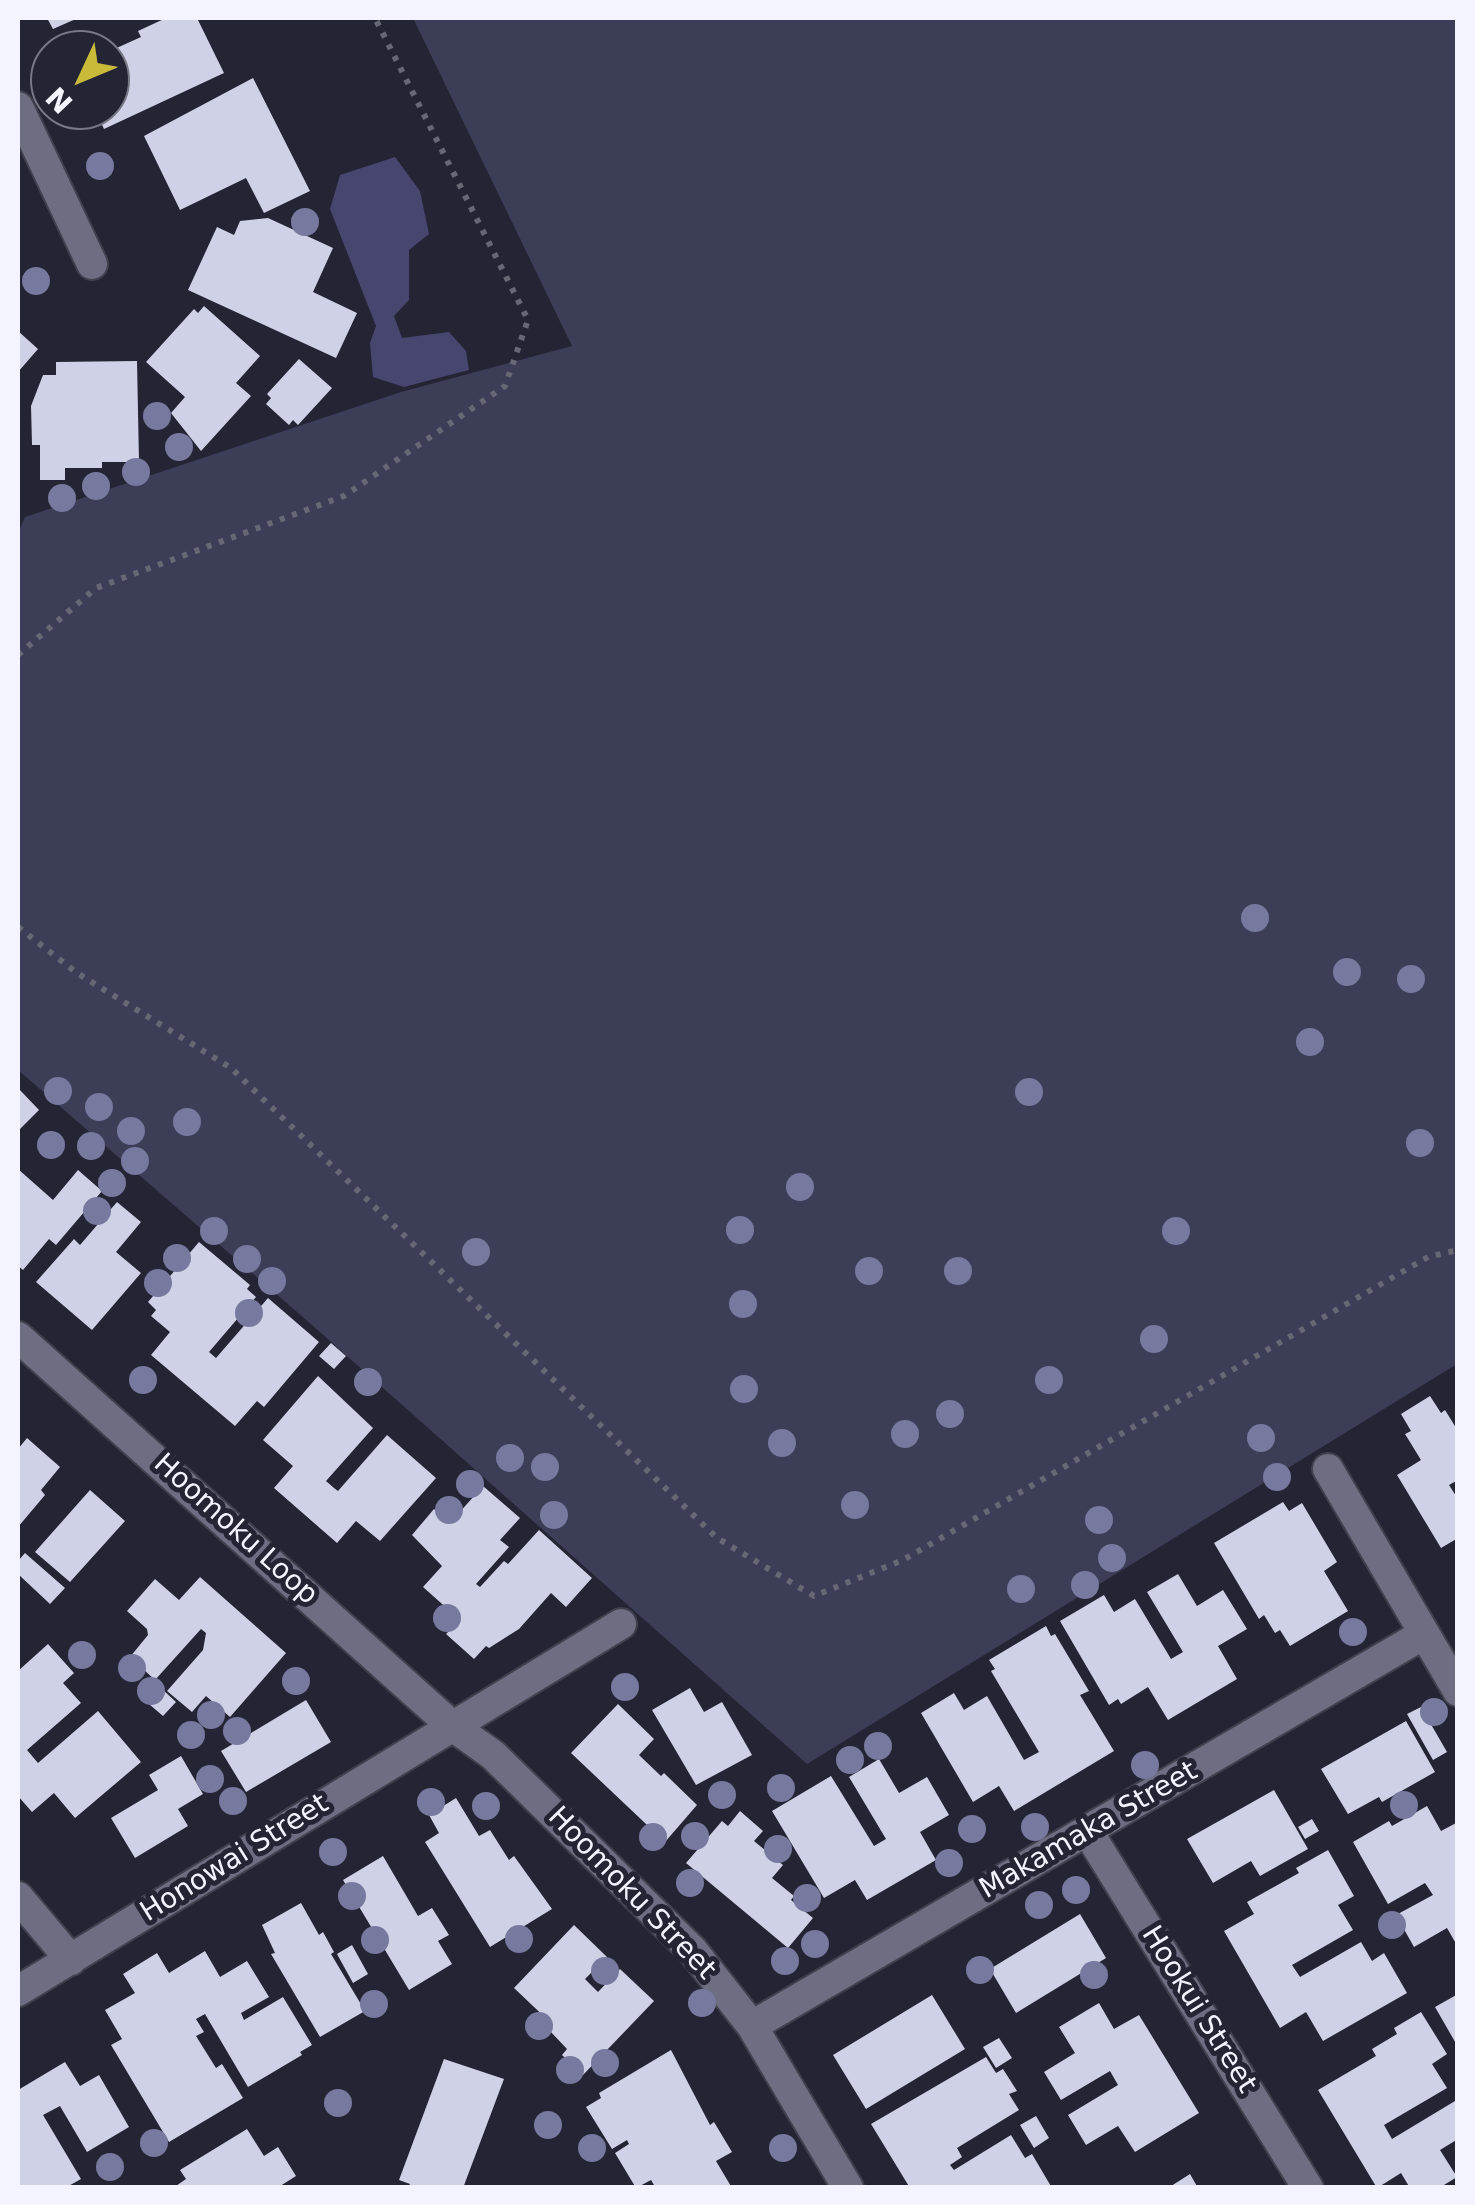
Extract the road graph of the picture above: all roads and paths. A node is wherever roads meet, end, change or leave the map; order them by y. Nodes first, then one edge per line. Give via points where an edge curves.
1 (375, 18) edge
2 (18, 108) edge
3 (92, 264) dead end
4 (18, 655) edge
5 (18, 926) edge
6 (1458, 1250) edge
7 (18, 1337) edge
8 (1328, 1469) dead end
9 (622, 1624) dead end
10 (1424, 1634) junction
11 (1458, 1690) edge
12 (451, 1725) junction
13 (1088, 1832) junction
14 (18, 1897) edge
15 (71, 1960) junction
16 (18, 1992) edge
17 (752, 2026) junction
18 (848, 2188) edge
19 (1308, 2188) edge

1 - 4 path via 528,320 505,386 344,496 96,588
2 - 3 street
5 - 6 path via 78,973 231,1068 717,1538 814,1596 903,1560 1428,1256
7 - 12 street, Hoomoku Loop
8 - 10 street
9 - 12 street, Honowai Street
10 - 11 street
10 - 13 street, Makamaka Street
12 - 15 street, Honowai Street
12 - 17 street, Hoomoku Street via 493,1755 693,1951
13 - 17 street, Makamaka Street
13 - 19 street, Hookui Street
14 - 15 street
15 - 16 street, Honowai Street
17 - 18 street, Hoomoku Street

